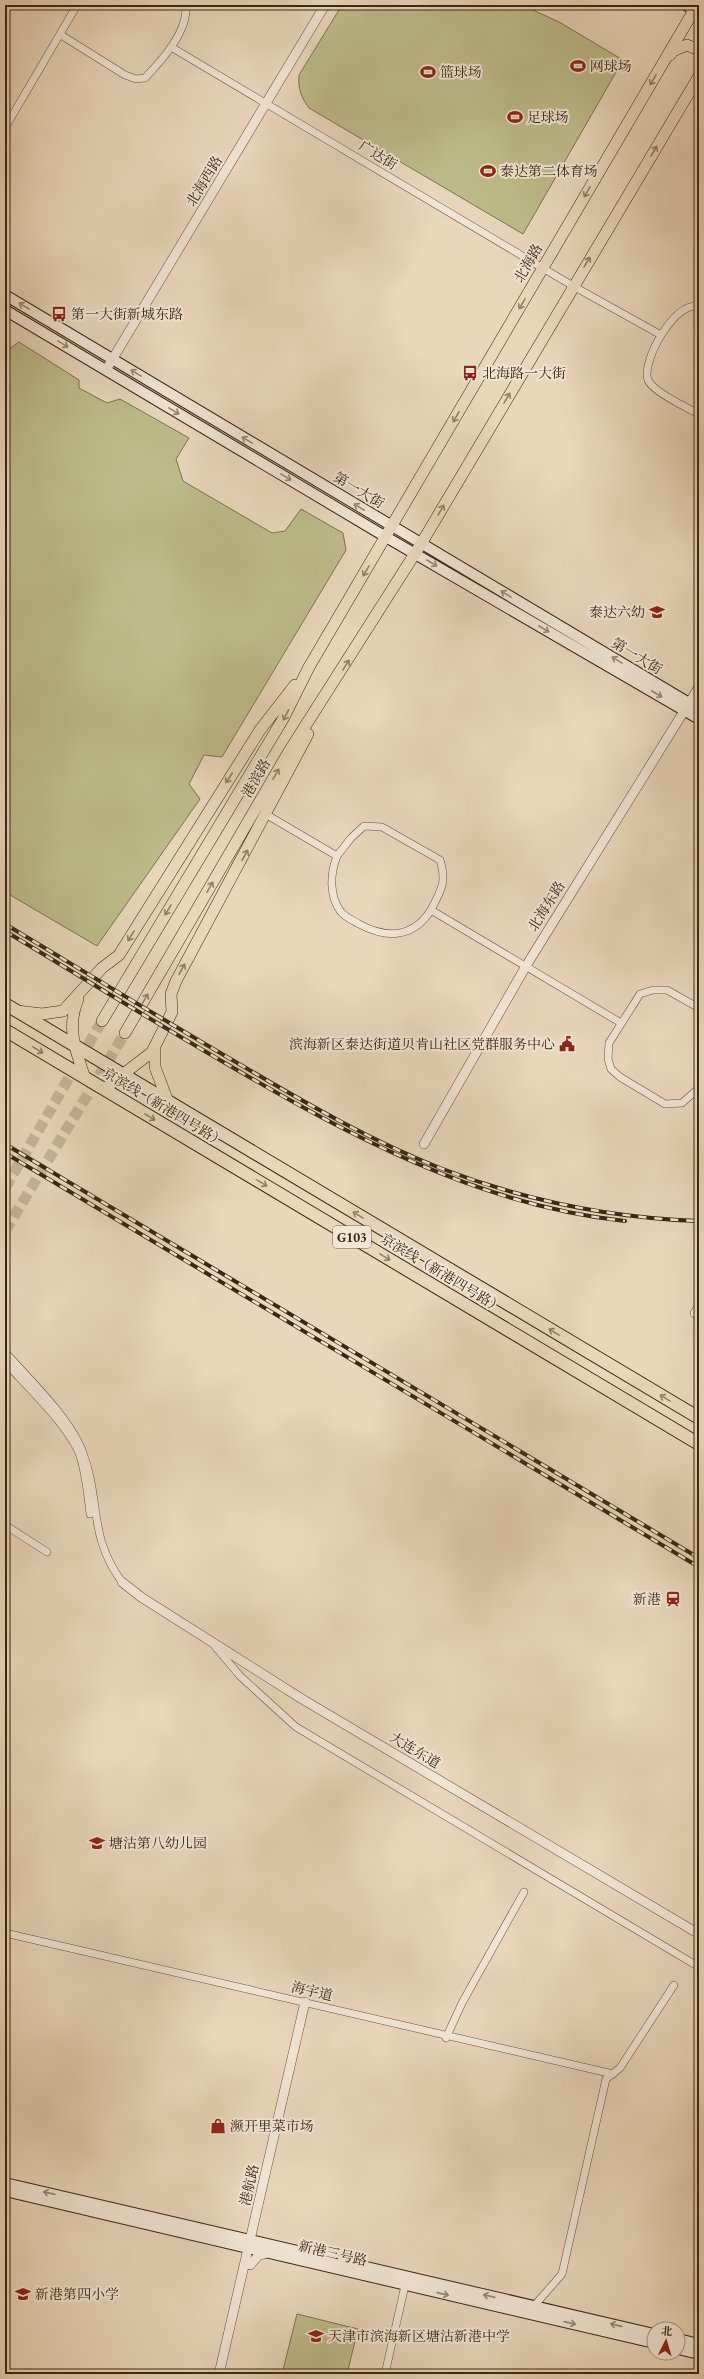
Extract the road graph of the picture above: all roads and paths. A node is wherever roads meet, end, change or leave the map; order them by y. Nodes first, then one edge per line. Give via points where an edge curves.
1 (78, 5) edge
2 (186, 5) edge
3 (325, 5) edge
4 (694, 9) edge
5 (61, 35) junction
6 (171, 47) junction
7 (699, 50) edge
8 (664, 62) junction
9 (698, 77) edge
10 (267, 104) junction
11 (5, 128) edge
12 (543, 268) junction
13 (573, 286) junction
14 (5, 295) edge
15 (699, 307) edge
16 (5, 310) edge
17 (661, 335) junction
18 (112, 359) junction
19 (106, 370) junction
20 (699, 414) edge
21 (392, 527) junction
22 (386, 537) junction
23 (421, 544) junction
24 (415, 554) junction
25 (309, 667) junction
26 (333, 685) junction
27 (699, 687) edge
28 (686, 706) junction
29 (699, 709) edge
30 (699, 719) edge
31 (267, 814) junction
32 (337, 856) junction
33 (431, 910) junction
34 (526, 966) junction
35 (82, 992) junction
36 (5, 1004) edge
37 (699, 1008) edge
38 (16, 1011) junction
39 (102, 1021) tunnel mouth
40 (622, 1023) junction
41 (5, 1030) edge
42 (125, 1033) tunnel mouth
43 (74, 1046) junction
44 (154, 1048) junction
45 (123, 1075) junction
46 (85, 1078) junction
47 (699, 1088) edge
48 (104, 1089) junction
49 (168, 1102) junction
50 (424, 1144) dead end
51 (5, 1352) edge
52 (5, 1362) edge
53 (699, 1418) edge
54 (699, 1444) edge
55 (5, 1525) edge
56 (47, 1552) dead end
57 (122, 1582) junction
58 (207, 1638) junction
59 (524, 1892) dead end
60 (5, 1933) edge
61 (699, 1934) edge
62 (5, 1936) edge
63 (699, 1967) edge
64 (674, 1985) dead end
65 (307, 2005) junction
66 (446, 2037) junction
67 (611, 2075) junction
68 (5, 2183) edge
69 (5, 2191) edge
70 (252, 2244) junction
71 (269, 2252) junction
72 (250, 2265) junction
73 (406, 2281) junction
74 (534, 2306) junction
75 (646, 2332) edge
76 (646, 2341) edge
77 (686, 2341) edge
78 (699, 2344) edge
79 (686, 2351) edge
80 (699, 2354) edge
81 (219, 2374) edge
82 (225, 2374) edge
83 (385, 2374) edge

1 - 5 street
2 - 6 street via 183,25
3 - 10 street, 北海西路
4 - 8 main road, 北海路
5 - 6 street via 125,75 136,79 145,78
5 - 11 street
6 - 10 street, 广达街
7 - 8 main road via 692,46 680,47
8 -> 12 main road, 北海路
13 -> 9 main road
10 - 12 street, 广达街
10 - 18 street, 北海西路
12 - 13 street, 广达街
12 -> 21 main road, 北海路
13 - 17 street, 广达街
23 -> 13 main road
18 -> 14 main road, 第一大街
15 - 17 street via 694,305 683,308
16 -> 19 main road, 第一大街
17 - 20 street via 647,367 648,381 653,387
18 - 19 street, 北海西路
21 -> 18 main road, 第一大街
19 -> 22 main road, 第一大街
21 - 22 main road, 北海路
21 - 23 main road, 第一大街
22 - 24 main road, 第一大街
22 -> 25 main road, 北海路
23 - 24 main road, 港滨路
28 -> 23 main road, 第一大街
26 -> 24 main road, 港滨路
24 -> 28 main road, 第一大街
25 -> 35 main road via 260,730 119,955 102,968
25 -> 39 main road via 283,719
26 - 31 main road
42 -> 26 main road, 港滨路 via 288,753
27 - 28 street, 北海东路
28 - 29 main road, 第一大街
28 - 30 main road, 第一大街
28 - 34 street, 北海东路
31 - 32 street
44 -> 31 main road via 172,1012 171,994 176,981
32 - 33 street via 332,870 332,887 341,912 352,920 370,930 385,934 407,932 424,921
32 - 33 street via 364,826 382,827 440,860 443,886
33 - 34 street
34 - 40 street
34 - 50 street, 北海东路
35 - 38 main road via 63,1012 42,1014
35 - 43 main road via 72,1020
36 - 38 highway, 京滨线（新港四号路） / G103
37 - 40 street via 667,990 653,990 640,994
38 - 43 highway, 京滨线（新港四号路） / G103
40 - 47 street via 609,1043 608,1059 611,1069 620,1077 665,1104 682,1103
41 -> 46 highway, 京滨线（新港四号路） / G103
43 - 45 highway, 京滨线（新港四号路） / G103
43 - 46 main road
44 - 45 main road via 140,1063
44 - 49 main road via 155,1067
45 - 48 main road
45 - 49 highway, 京滨线（新港四号路） / G103
46 - 48 highway, 京滨线（新港四号路） / G103
48 -> 54 highway, 京滨线（新港四号路） / G103
53 -> 49 highway, 京滨线（新港四号路） / G103
51 - 57 street via 79,1443 91,1479 95,1519 102,1547
52 - 57 street via 75,1446 83,1469 98,1548 110,1573
55 - 56 street
57 - 58 street, 大连东道 via 140,1597
58 - 61 street, 大连东道 via 302,1699
58 - 63 street via 240,1676 296,1727
59 - 66 street via 462,2003
60 - 65 street, 海宇道
62 - 65 street, 海宇道
64 - 67 street via 620,2068
65 - 66 street, 海宇道
65 - 70 street, 港航路
66 - 67 street, 海宇道
67 - 74 street via 605,2082 597,2112 562,2274
70 -> 68 main road, 新港三号路
69 - 70 main road, 新港三号路
70 - 71 main road, 新港三号路
70 - 72 street, 港航路
70 - 73 main road, 新港三号路
70 - 81 street, 港航路
71 - 72 street via 258,2256
71 - 73 main road, 新港三号路
72 - 82 street, 港航路
74 -> 73 main road, 新港三号路
73 -> 76 main road, 新港三号路
73 - 83 street
75 -> 74 main road, 新港三号路
77 - 78 main road
79 - 80 main road

